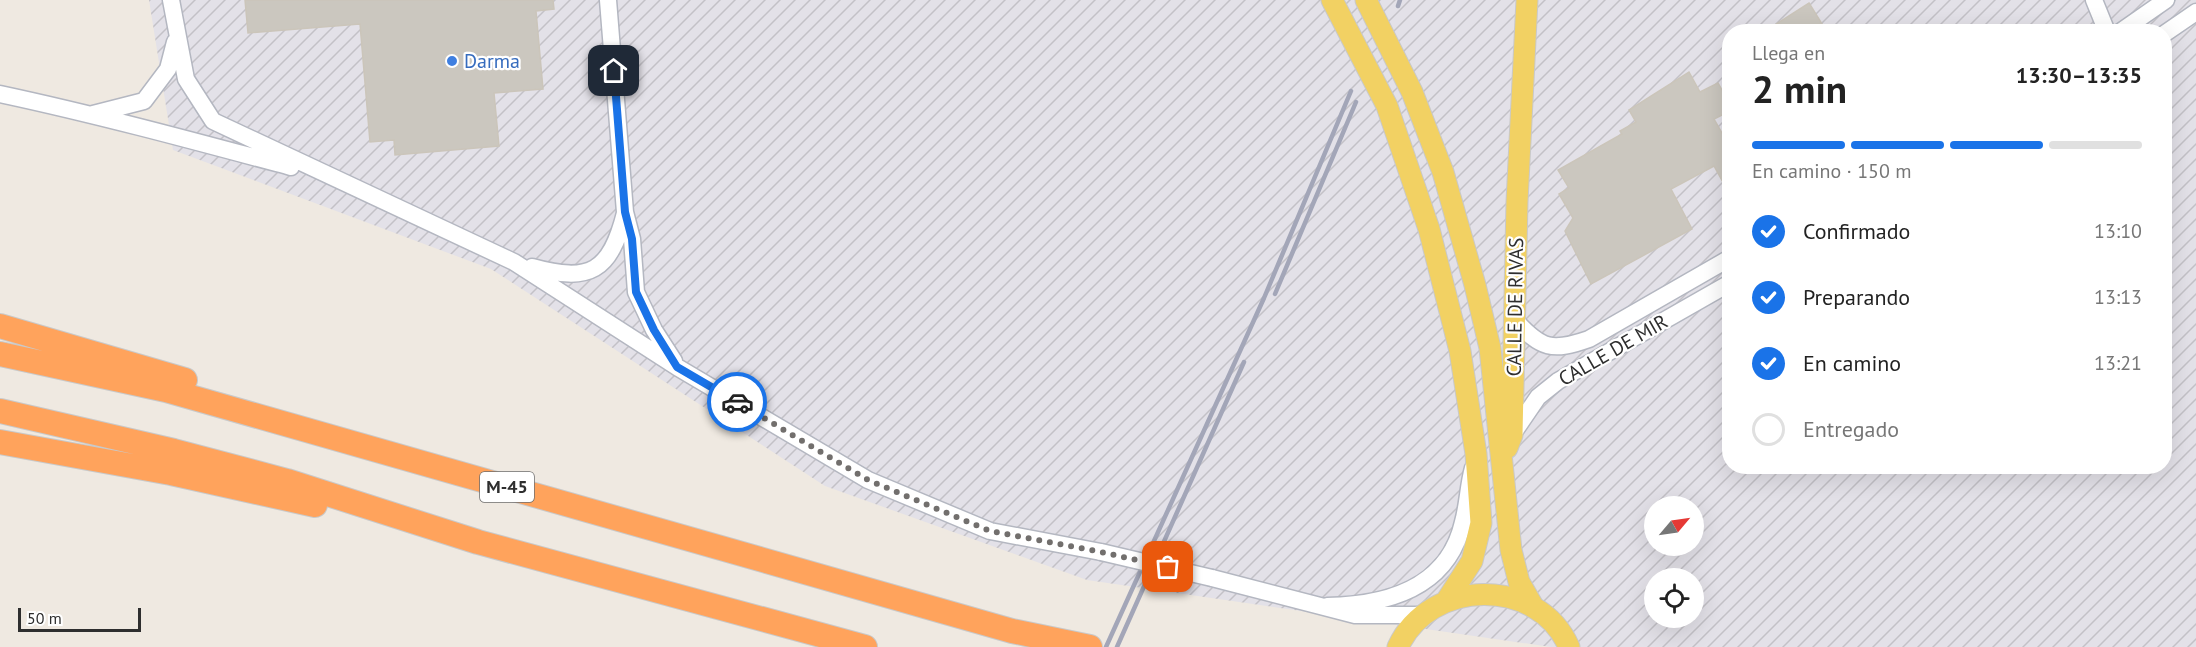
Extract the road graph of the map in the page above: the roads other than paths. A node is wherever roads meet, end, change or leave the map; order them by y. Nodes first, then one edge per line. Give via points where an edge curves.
1 (171, 0) edge
2 (608, 0) edge
3 (1332, 0) edge
4 (1366, 0) edge
5 (1527, 0) edge
6 (2094, 0) edge
7 (2166, 0) edge
8 (2196, 12) edge
9 (2104, 24) edge
10 (2132, 24) edge
11 (2172, 28) edge
12 (176, 38) junction
13 (0, 94) edge
14 (92, 114) junction
15 (329, 178) junction
16 (625, 212) junction
17 (514, 262) junction
18 (1722, 263) edge
19 (1722, 289) edge
20 (1515, 320) junction
21 (0, 326) edge
22 (0, 354) edge
23 (677, 367) junction
24 (0, 411) edge
25 (1512, 435) junction
26 (0, 442) edge
27 (1476, 454) junction
28 (1502, 460) junction
29 (497, 485) junction
30 (478, 542) junction
31 (1447, 600) junction
32 (1327, 606) junction
33 (1533, 608) junction
34 (1422, 615) junction
35 (865, 647) edge
36 (1090, 647) edge
37 (1398, 647) edge
38 (1569, 647) edge

1 - 12 street
2 - 16 street
3 - 27 main road via 1387,106 1414,181 1460,351
4 - 28 main road via 1412,92 1461,232 1490,348
5 - 20 main road, CALLE DE RIVAS
6 - 9 street
7 - 10 street
8 - 11 street
12 - 14 street via 168,69 144,101
12 - 15 street via 186,79 213,121
13 - 14 street
14 - 15 street
15 - 17 street
16 - 17 street via 618,241 609,257 594,268 578,274 558,274
16 - 23 street via 632,239 636,292
17 - 23 street
18 - 20 street, CALLE DE MIR via 1589,339 1568,347 1550,348 1530,336
19 - 25 street, CALLE DE MIR via 1558,381 1538,397
20 - 25 main road, CALLE DE RIVAS
21 - 29 highway via 173,375
22 - 29 highway, M-45 via 166,390
23 - 32 street, bridge via 868,480 990,531 1101,552
24 - 30 highway via 286,481
25 - 28 main road, CALLE DE RIVAS
26 - 30 highway via 171,472
27 - 31 main road via 1481,523 1478,542 1472,561
27 - 32 street via 1463,522 1444,562 1411,591 1359,606
28 - 33 main road, CALLE DE RIVAS via 1511,550 1519,582
29 - 36 highway, M-45 via 1012,631
30 - 35 highway
31 - 33 main road via 1487,593
31 - 34 main road
32 - 34 street via 1355,615
33 - 38 main road via 1556,626
34 - 37 main road

